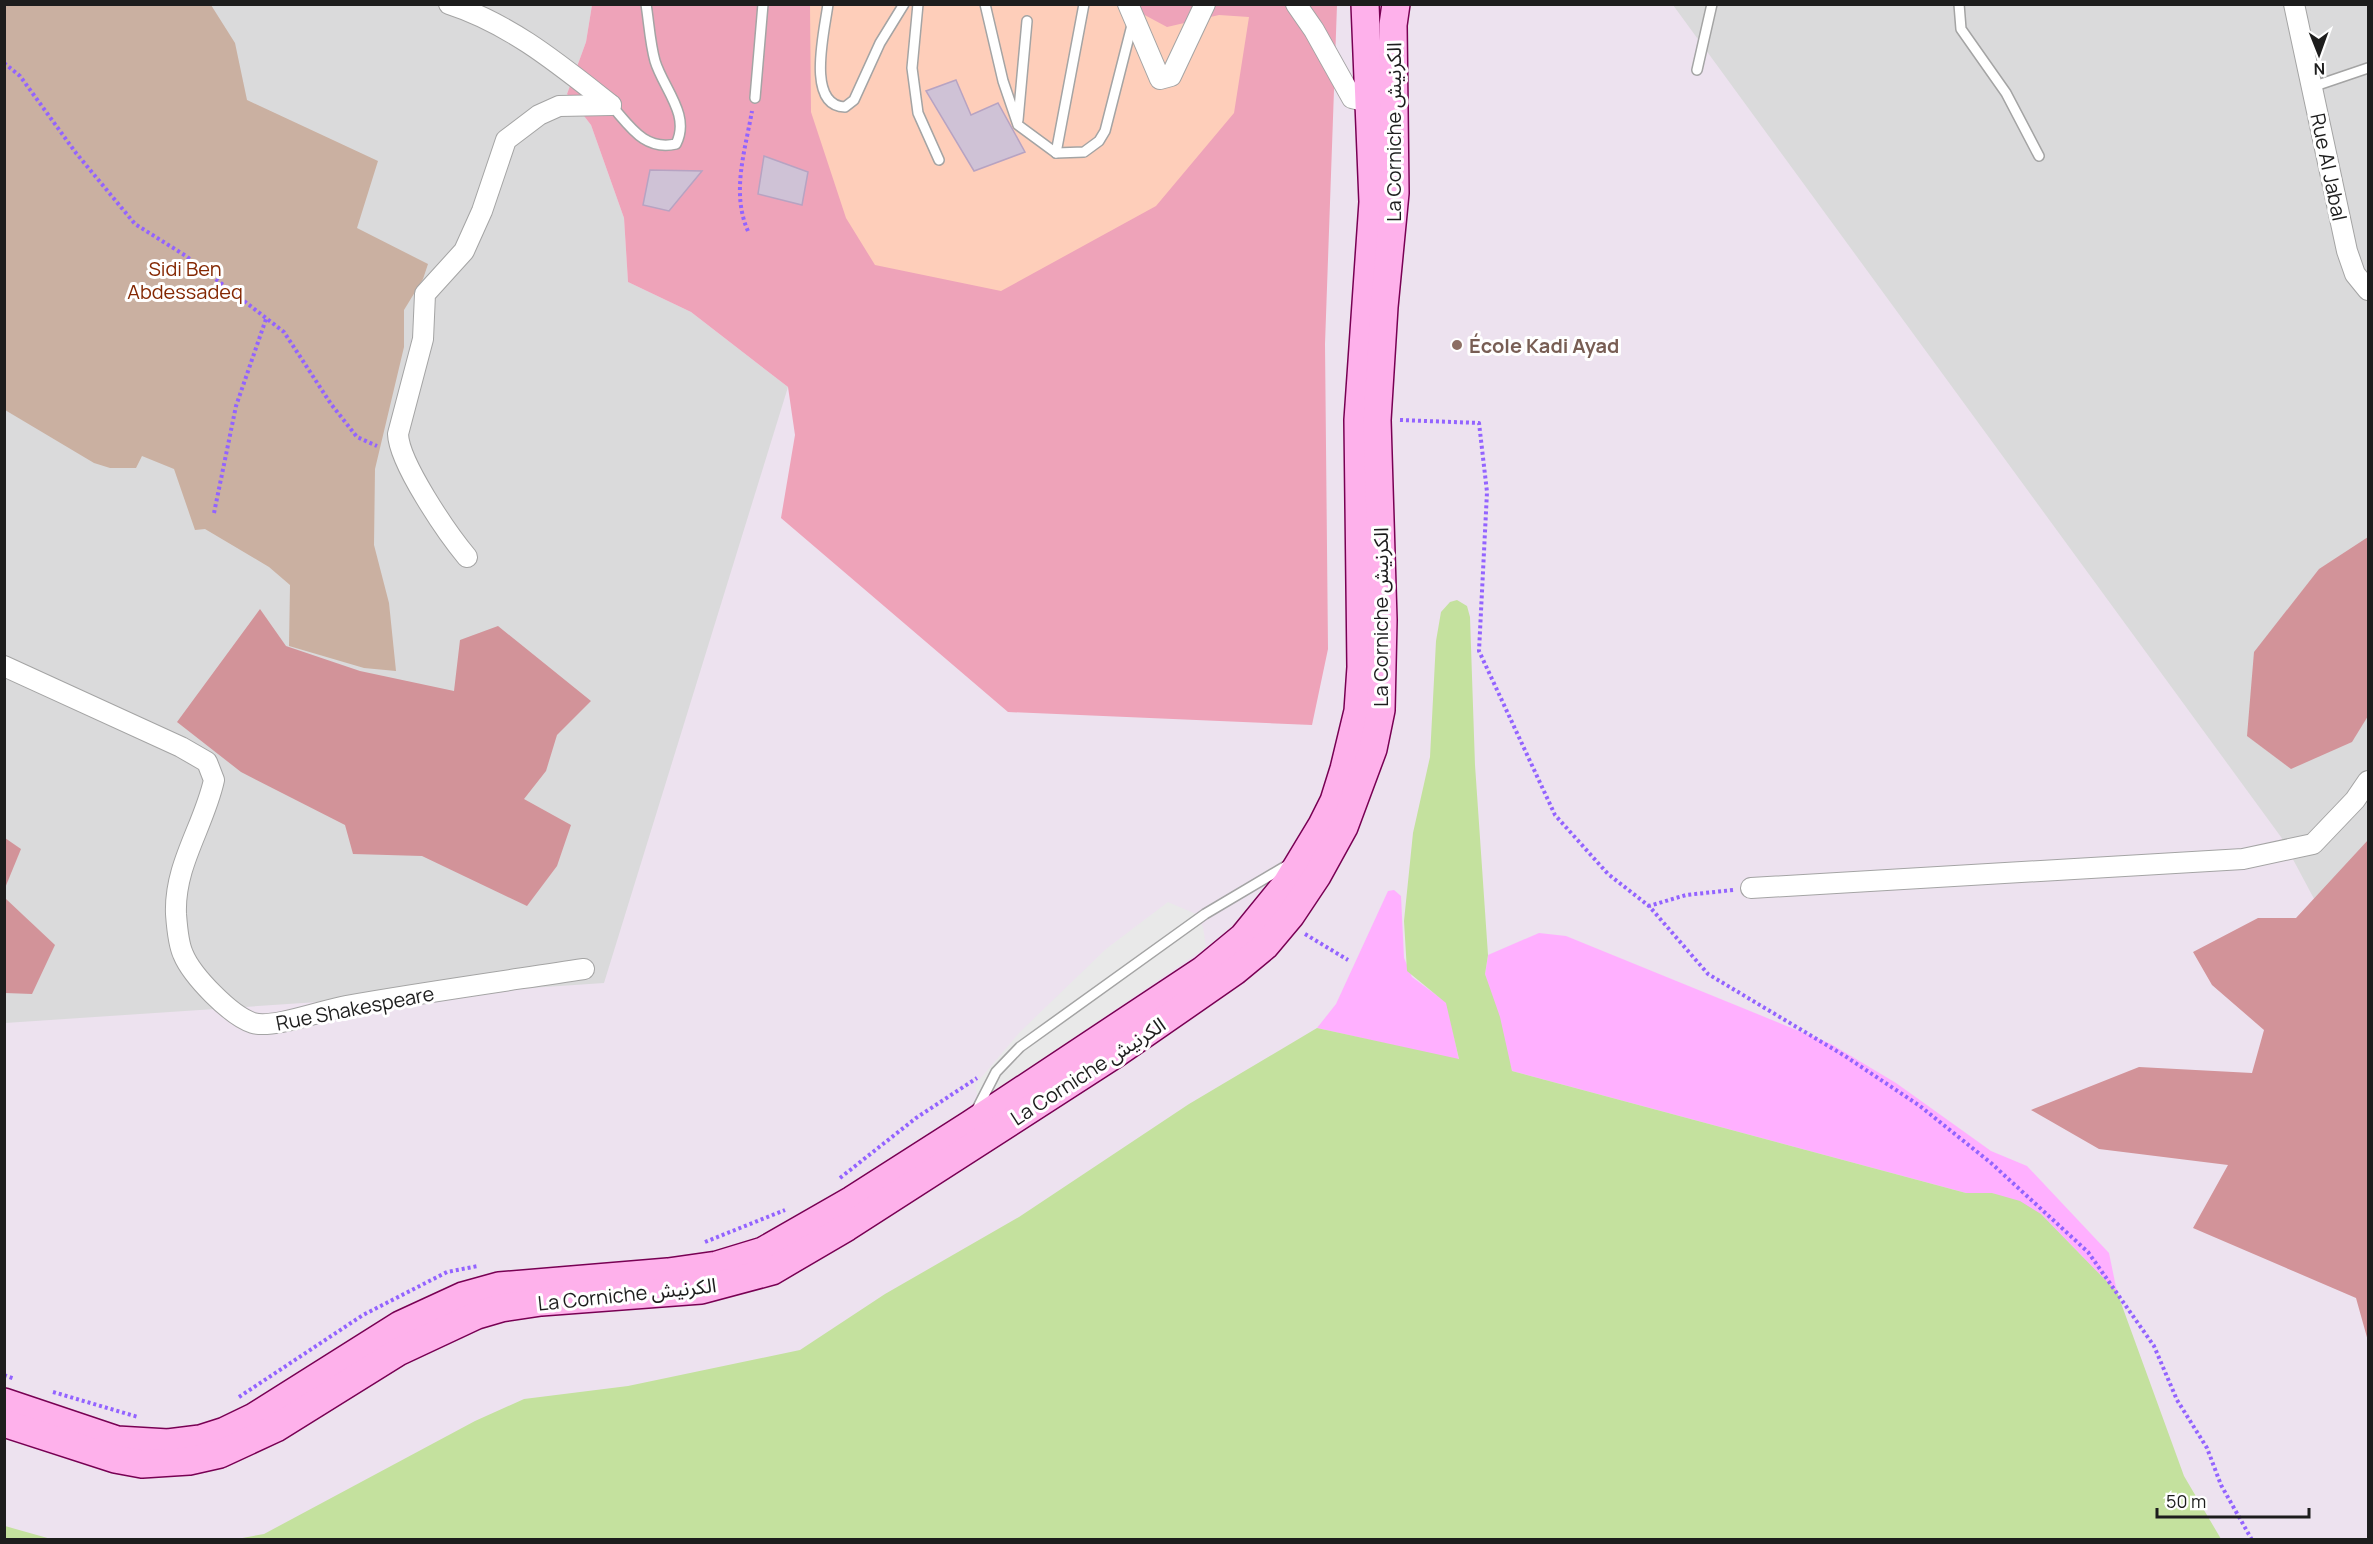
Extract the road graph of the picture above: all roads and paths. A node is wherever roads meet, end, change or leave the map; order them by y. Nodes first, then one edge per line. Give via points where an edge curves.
1 (449, 4) edge
2 (646, 4) edge
3 (763, 4) edge
4 (828, 4) edge
5 (904, 4) edge
6 (918, 4) edge
7 (985, 4) edge
8 (1084, 4) edge
9 (1205, 4) edge
10 (1296, 4) edge
11 (1365, 4) edge
12 (1396, 4) edge
13 (1712, 4) edge
14 (1959, 4) edge
15 (2295, 4) edge
16 (1131, 10) edge
17 (1027, 21) dead end
18 (4, 63) edge
19 (2368, 68) edge
20 (1697, 70) dead end
21 (2312, 87) junction
22 (755, 98) joint
23 (611, 105) junction
24 (1381, 105) junction
25 (1018, 125) junction
26 (1056, 153) junction
27 (2039, 156) dead end
28 (939, 160) dead end
29 (748, 231) dead end
30 (2368, 290) edge
31 (266, 319) junction
32 (1393, 420) dead end
33 (377, 446) dead end
34 (214, 513) dead end
35 (467, 557) dead end
36 (4, 666) edge
37 (2368, 781) edge
38 (1302, 861) junction
39 (1750, 888) joint
40 (1649, 906) junction
41 (1302, 932) dead end
42 (1348, 960) dead end
43 (584, 969) dead end
44 (1008, 1058) junction
45 (971, 1124) junction
46 (835, 1183) dead end
47 (788, 1209) dead end
48 (696, 1245) dead end
49 (4, 1375) edge
50 (48, 1390) dead end
51 (13, 1392) edge
52 (141, 1418) dead end
53 (4, 1423) edge
54 (2252, 1539) edge

1 - 23 street via 476,13 519,37
2 - 23 lane via 655,61 682,126 676,144 652,144
3 - 22 lane
4 - 5 lane via 820,78 826,98 845,107 854,100 880,43
6 - 28 lane via 912,68 918,113
7 - 25 lane
8 - 26 lane
9 - 16 street via 1171,76 1165,80 1160,79
10 - 24 street via 1352,98
11 - 24 main road, La Corniche الكرنيش
12 - 24 main road, La Corniche الكرنيش
13 - 20 lane
14 - 27 lane via 1961,29 2006,93
15 - 21 street, Rue Al Jabal
16 - 26 lane via 1105,131 1084,152
17 - 25 lane
18 - 31 path via 20,76 76,153 135,224 186,256
19 - 21 lane
21 - 30 street, Rue Al Jabal via 2347,251 2355,274
22 - 29 path via 740,185 740,213
23 - 35 street via 560,106 539,115 508,137 464,251 425,294 423,339 398,434 399,449
24 - 38 main road, La Corniche الكرنيش via 1358,420 1360,690 1352,743 1334,801
24 - 53 main road, La Corniche الكرنيش via 1393,232 1378,390 1381,710 1373,749 1344,827 1317,876 1265,946 1114,1055 874,1210 771,1271 701,1290 541,1302 477,1315 398,1352 276,1428 220,1454 189,1461 142,1464 115,1460
25 - 26 lane
31 - 33 path via 284,332 357,437
31 - 34 path via 236,406
32 - 40 path via 1479,423 1487,492 1479,651 1555,815 1608,874
36 - 43 street, Rue Shakespeare via 207,762 214,780 183,863 177,894 179,938 192,971 245,1020 269,1024 347,1006
37 - 39 street via 2313,844 2243,859
38 - 44 lane via 1278,868 1205,914
38 - 45 main road, La Corniche الكرنيش via 1257,922 1203,970
39 - 40 path via 1686,895
40 - 54 path via 1708,974 1920,1106 1991,1163 2088,1252 2154,1346 2177,1400 2207,1448 2221,1485
41 - 42 path
44 - 45 lane via 986,1087
44 - 46 path via 916,1118
45 - 51 main road, La Corniche الكرنيش via 763,1251 717,1265 499,1286 463,1296 400,1325 254,1417 200,1439 168,1443 117,1440
47 - 48 path
49 - 51 path
50 - 52 path

